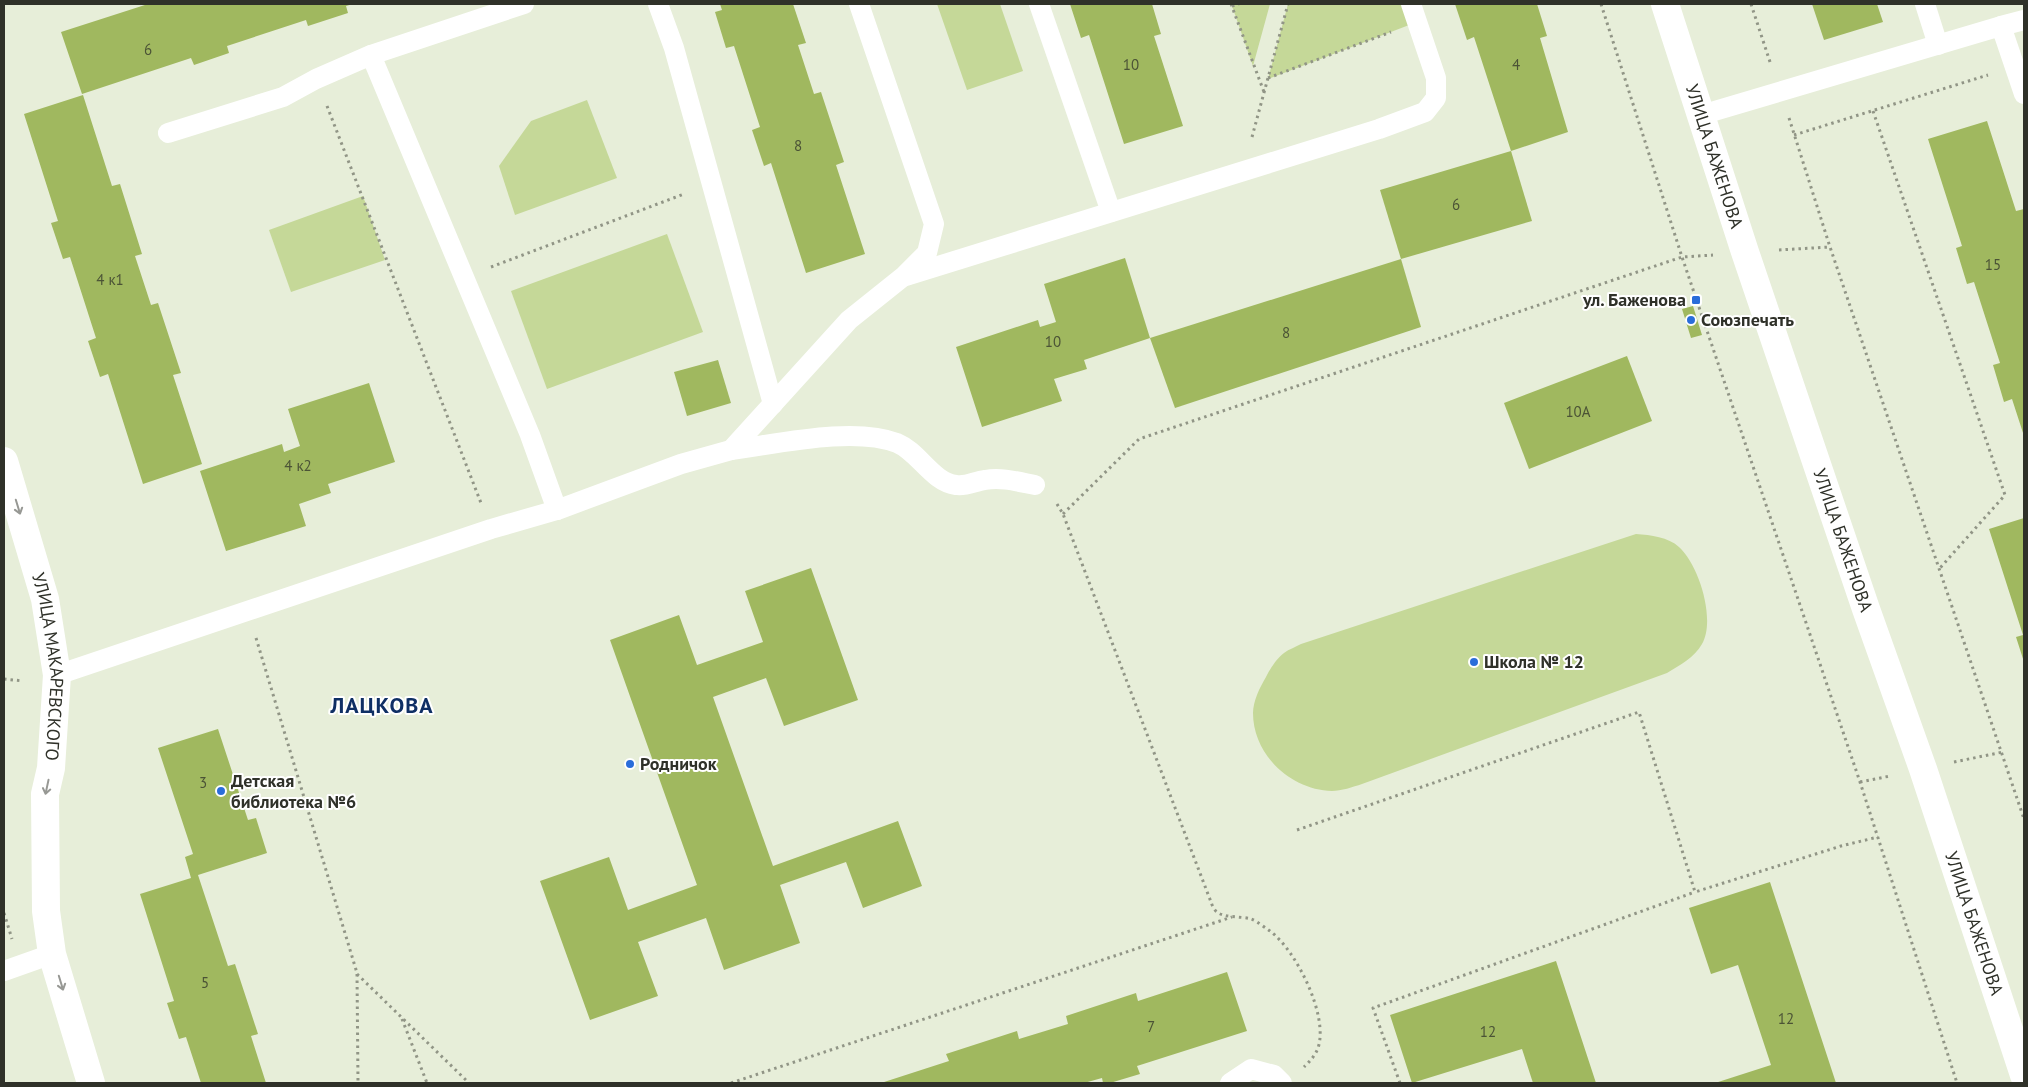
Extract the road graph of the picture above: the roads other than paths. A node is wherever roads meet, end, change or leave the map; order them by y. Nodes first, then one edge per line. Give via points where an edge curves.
1 (524, 4) edge
2 (658, 4) edge
3 (859, 4) edge
4 (1039, 4) edge
5 (1665, 4) edge
6 (1925, 4) edge
7 (1414, 13) edge
8 (2024, 20) edge
9 (2001, 26) junction
10 (1938, 45) junction
11 (370, 55) junction
12 (2024, 94) edge
13 (1701, 115) junction
14 (168, 133) dead end
15 (1111, 212) junction
16 (904, 276) junction
17 (773, 404) junction
18 (730, 450) junction
19 (4, 461) edge
20 (1035, 486) road end
21 (557, 510) junction
22 (57, 675) junction
23 (52, 954) junction
24 (4, 971) edge
25 (2024, 1075) edge
26 (91, 1083) edge
27 (1230, 1083) edge
28 (1282, 1083) edge

1 - 11 lane
2 - 17 lane via 674,48
3 - 16 lane via 934,224 927,253
4 - 15 lane
5 - 13 street, УЛИЦА БАЖЕНОВА
6 - 10 lane
7 - 15 lane via 1436,78 1436,98 1425,112
8 - 9 lane
9 - 10 lane
9 - 12 lane
10 - 13 lane
11 - 14 lane via 284,97
11 - 21 lane via 530,435
13 - 25 street, УЛИЦА БАЖЕНОВА
15 - 16 lane
16 - 17 lane via 849,320
17 - 18 lane
18 - 20 lane via 850,434 900,444 942,480 956,485 1003,479
18 - 21 lane via 681,464
19 -> 22 street, УЛИЦА МАКАРЕВСКОГО via 45,599
21 - 22 lane via 491,529
22 -> 23 street, УЛИЦА МАКАРЕВСКОГО via 51,768 45,794 46,911
23 - 24 lane
23 -> 26 street, УЛИЦА МАКАРЕВСКОГО
27 - 28 lane via 1251,1069 1274,1075

